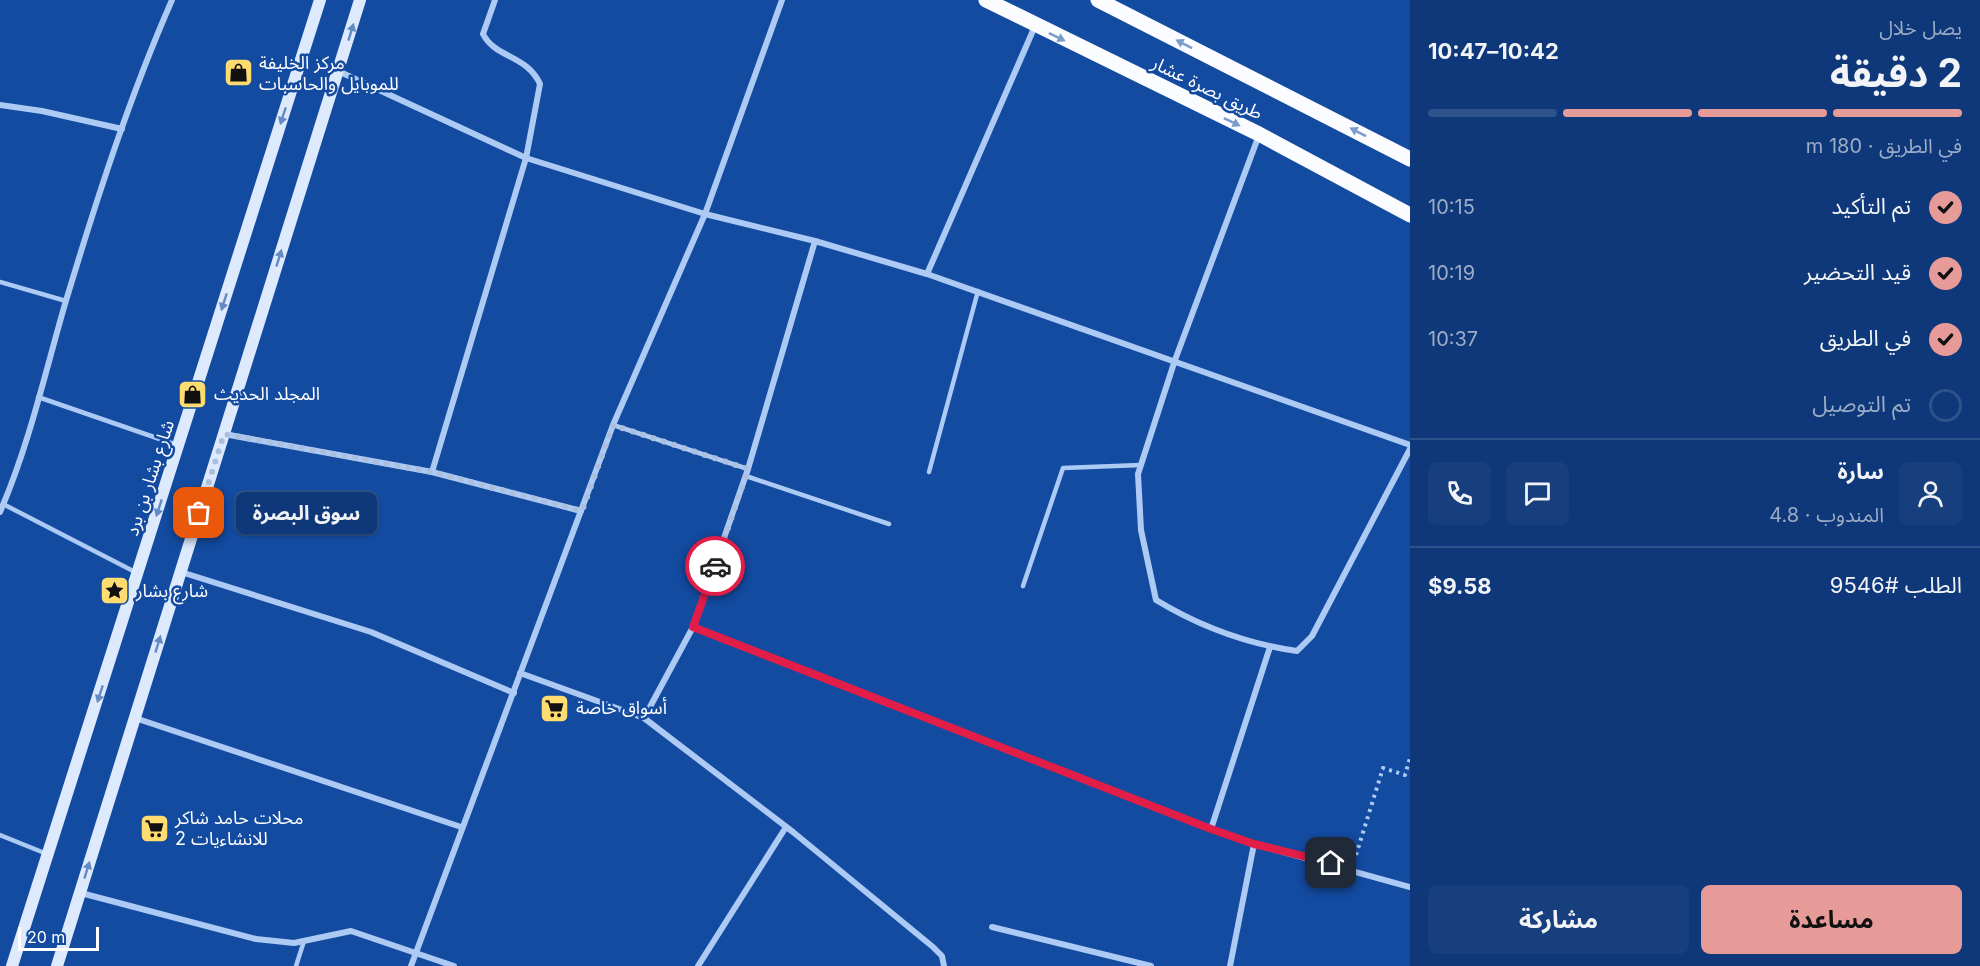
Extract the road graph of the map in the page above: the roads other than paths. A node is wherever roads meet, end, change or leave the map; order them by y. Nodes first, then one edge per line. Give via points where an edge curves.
1 (172, 0) edge
2 (320, 0) edge
3 (360, 0) edge
4 (495, 0) edge
5 (782, 0) edge
6 (986, 0) edge
7 (1098, 0) edge
8 (1035, 26) junction
9 (338, 71) junction
10 (0, 105) edge
11 (122, 129) junction
12 (1259, 134) junction
13 (526, 158) junction
14 (1410, 159) edge
15 (705, 214) junction
16 (1410, 215) edge
17 (815, 241) junction
18 (927, 274) junction
19 (0, 282) edge
20 (978, 291) junction
21 (66, 301) junction
22 (1175, 360) junction
23 (38, 397) junction
24 (613, 425) junction
25 (224, 434) junction
26 (179, 446) junction
27 (1410, 447) edge
28 (1141, 465) junction
29 (929, 471) dead end
30 (432, 472) junction
31 (747, 472) junction
32 (3, 504) junction
33 (582, 511) junction
34 (0, 512) edge
35 (889, 524) dead end
36 (181, 572) junction
37 (138, 573) junction
38 (1023, 586) dead end
39 (693, 627) junction
40 (1270, 647) junction
41 (520, 673) junction
42 (514, 693) junction
43 (135, 718) junction
44 (644, 718) junction
45 (461, 827) junction
46 (786, 827) junction
47 (1211, 829) junction
48 (0, 834) edge
49 (1254, 844) junction
50 (47, 855) junction
51 (1410, 887) edge
52 (80, 892) junction
53 (992, 927) dead end
54 (304, 941) junction
55 (416, 952) junction
56 (12, 966) edge
57 (57, 966) edge
58 (296, 966) edge
59 (411, 966) edge
60 (454, 966) edge
61 (698, 966) edge
62 (944, 966) edge
63 (1151, 966) edge
64 (1230, 966) edge

1 - 11 street via 140,72
2 -> 26 main road, شارع بشار بن برد
9 -> 3 main road
4 - 13 street via 483,34 488,44 524,62 536,73 540,84
5 - 15 street
6 - 8 main road, طريق بصرة عشار
14 -> 7 main road
8 -> 12 main road, طريق بصرة عشار
8 - 18 street
9 - 13 street
25 -> 9 main road
10 - 11 street
11 - 21 street
12 - 16 main road, طريق بصرة عشار
12 - 22 street
13 - 15 street
13 - 30 street
15 - 17 street
15 - 24 street
17 - 18 street
17 - 31 street
18 - 20 street
19 - 21 lane
20 - 22 street
20 - 29 lane
21 - 23 street
22 - 27 street
22 - 28 street
23 - 26 lane
23 - 32 street
24 - 31 lane
24 - 33 street
25 - 30 street
25 - 36 main road
26 -> 37 main road, شارع بشار بن برد
27 - 40 street via 1312,636 1298,651
28 - 38 lane via 1063,468
28 - 40 street via 1141,530 1156,600 1187,619
30 - 33 street
31 - 35 lane
31 - 39 street
32 - 34 street
32 - 37 lane
33 - 41 street
36 - 42 street via 371,632
43 -> 36 main road
37 -> 50 main road, شارع بشار بن برد
39 - 44 street
39 - 47 street
40 - 47 street
41 - 42 street
41 - 44 street
42 - 45 street
43 - 45 street
52 -> 43 main road
44 - 46 street
45 - 55 street
46 - 61 street
46 - 62 street via 933,947 942,956
47 - 49 street
48 - 50 lane
49 - 51 street
49 - 64 street
50 - 56 main road, شارع بشار بن برد
52 - 54 street via 256,939
52 - 57 main road
53 - 63 street
54 - 55 street via 351,931
54 - 58 lane
55 - 59 street
55 - 60 street

